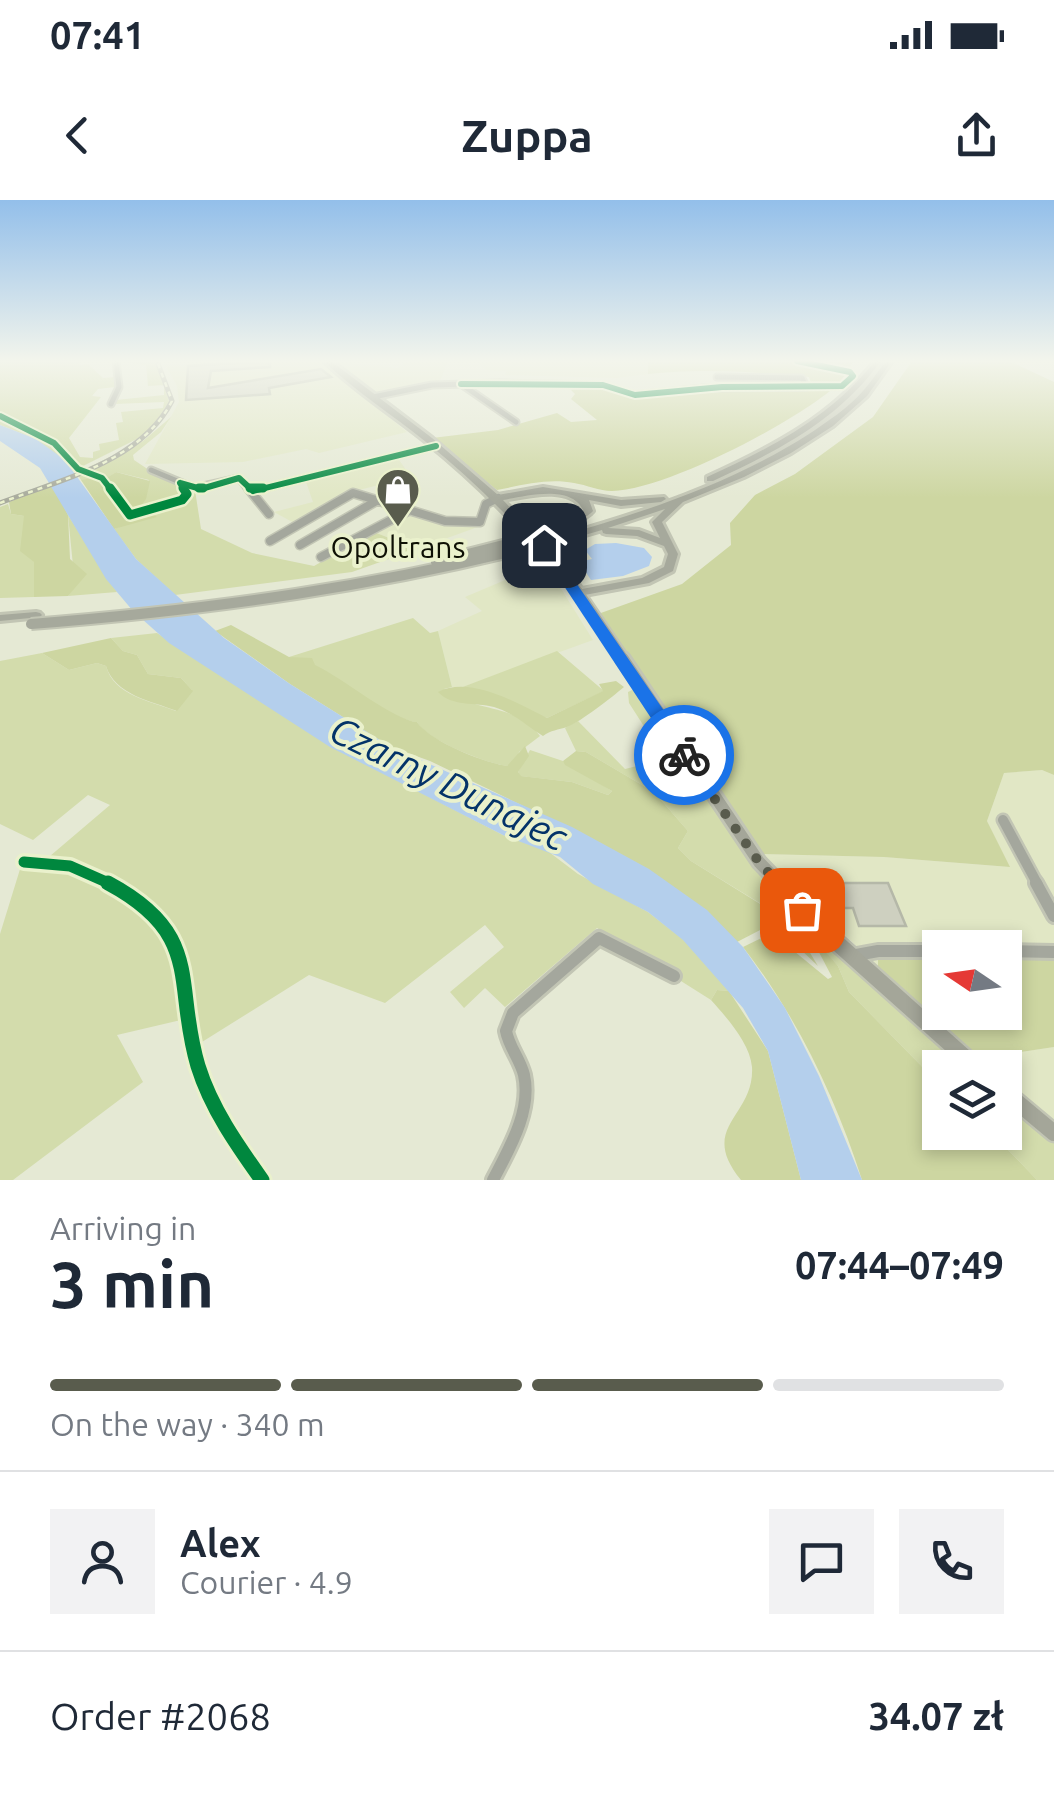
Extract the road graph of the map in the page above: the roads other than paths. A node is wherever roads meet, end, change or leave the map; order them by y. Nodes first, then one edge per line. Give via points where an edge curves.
1 (386, 407) edge
2 (494, 407) edge
3 (835, 407) edge
4 (849, 407) edge
5 (516, 422) dead end
6 (436, 446) junction
7 (151, 470) dead end
8 (253, 491) junction
9 (573, 493) junction
10 (498, 498) junction
11 (661, 499) junction
12 (378, 500) junction
13 (680, 500) junction
14 (410, 510) junction
15 (269, 514) dead end
16 (561, 535) junction
17 (270, 540) dead end
18 (667, 544) junction
19 (300, 545) dead end
20 (322, 558) dead end
21 (579, 592) junction
22 (0, 618) edge
23 (33, 620) junction
24 (0, 626) edge
25 (1003, 820) dead end
26 (24, 862) dead end
27 (1054, 916) edge
28 (922, 951) edge
29 (1022, 951) edge
30 (1054, 952) edge
31 (851, 956) junction
32 (674, 976) dead end
33 (957, 1050) edge
34 (1022, 1106) edge
35 (1054, 1133) edge
36 (262, 1180) edge
37 (494, 1180) edge

1 - 6 main road
2 - 5 street
3 - 11 main road via 737,466
4 - 13 main road via 814,434
6 - 8 street
6 - 10 main road
7 - 8 street via 194,488 239,478
8 - 15 street
9 - 10 main road via 537,490
9 - 11 main road via 621,503
9 - 16 main road via 588,510
10 - 14 street via 486,504 480,522
10 - 21 main road
11 - 16 main road
12 - 14 street
12 - 17 street via 352,494
12 - 19 street
13 - 16 main road
13 - 18 main road via 657,522
14 - 20 street
16 - 18 main road via 630,531
16 - 23 main road, bridge via 424,573 292,596
18 - 21 main road via 673,560 660,576
21 - 31 main road via 752,853
22 - 23 main road
23 - 24 main road
25 - 27 street
26 - 36 street via 59,862 102,880 169,935 182,960 199,1071 221,1120
28 - 31 street
29 - 30 street
31 - 33 main road
32 - 37 street via 599,938 513,1013 504,1034 519,1056 524,1106
34 - 35 main road

